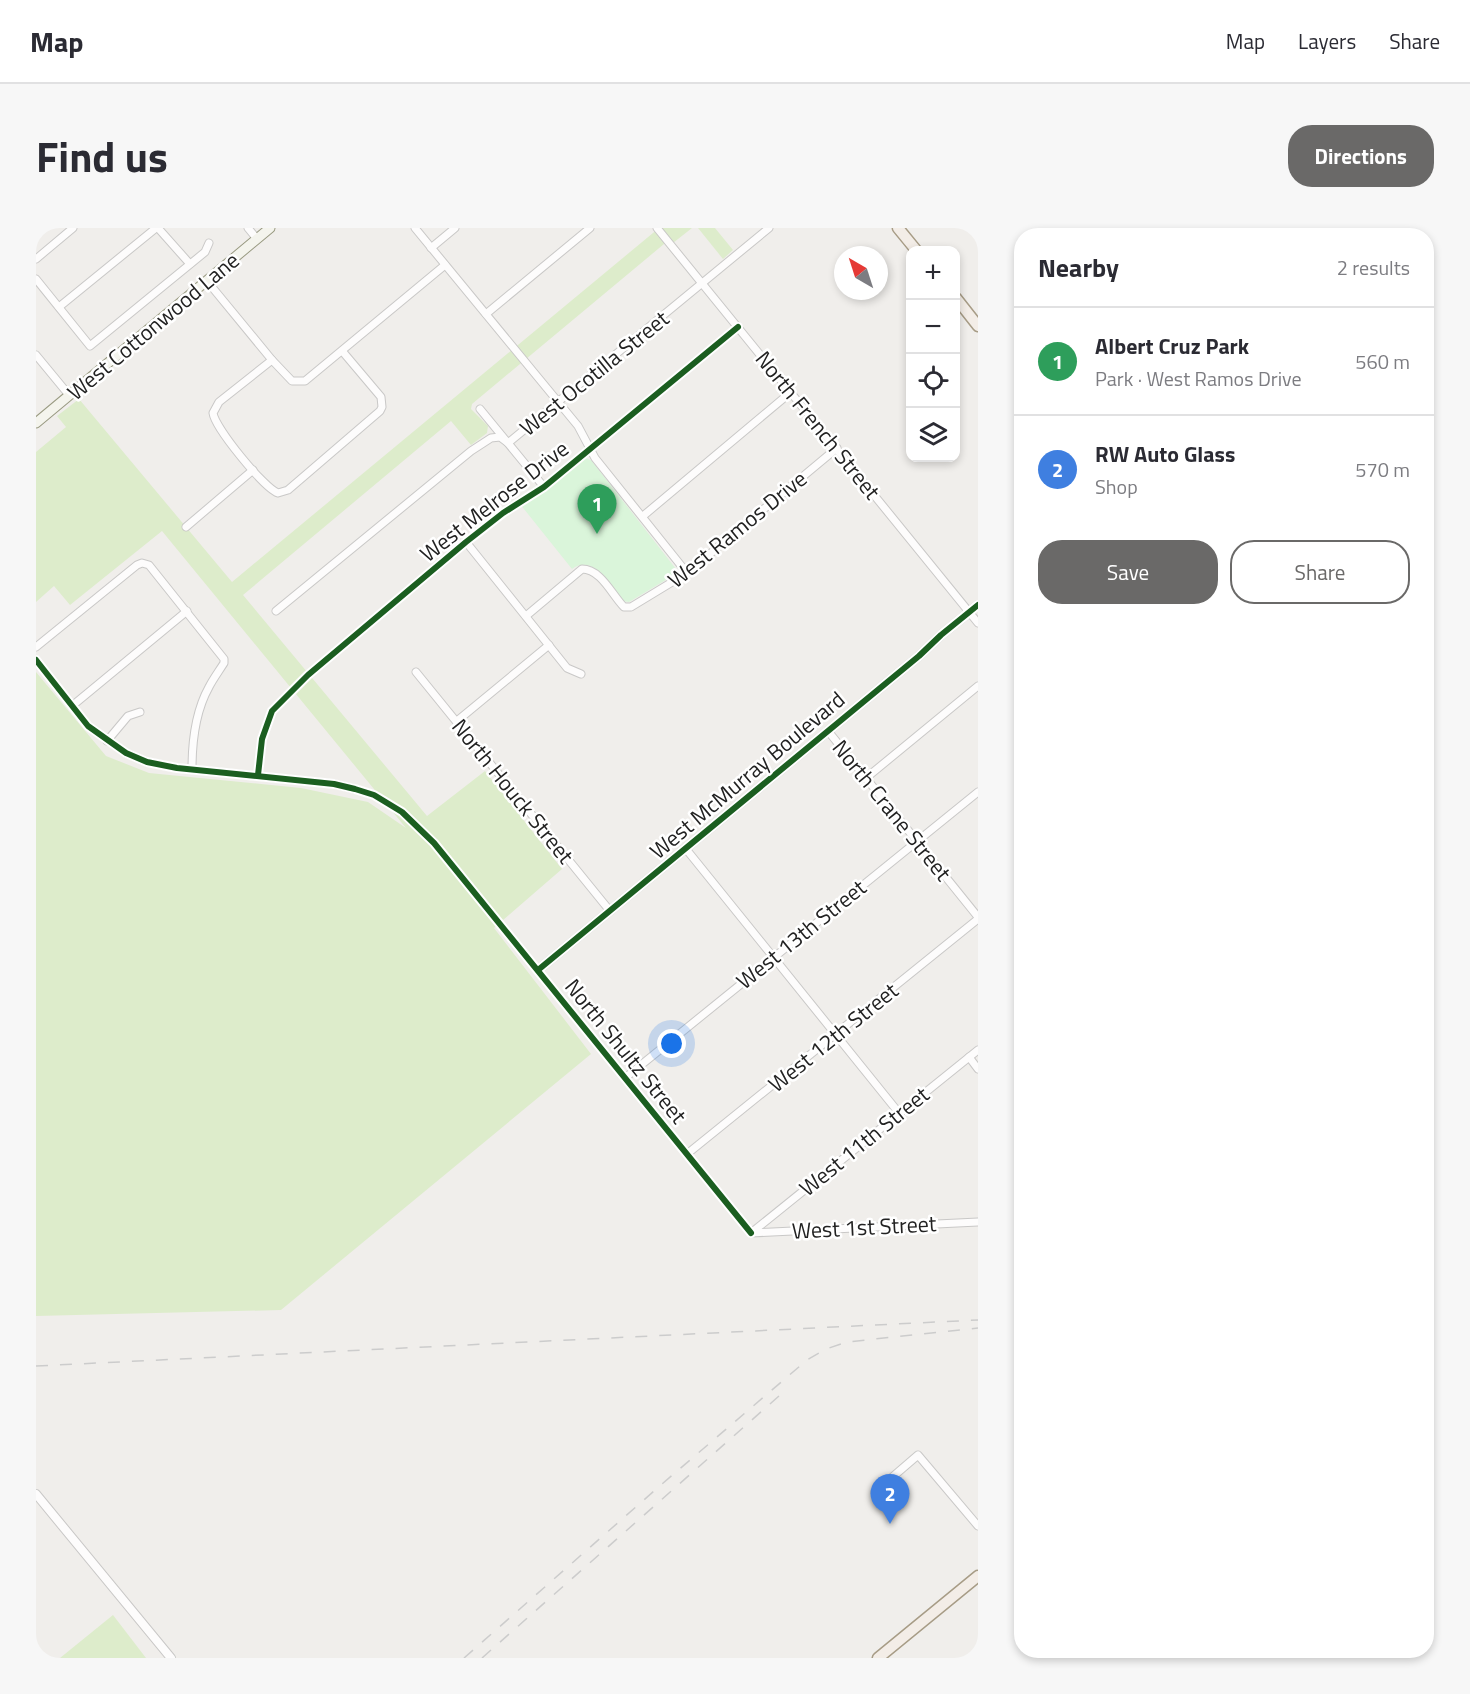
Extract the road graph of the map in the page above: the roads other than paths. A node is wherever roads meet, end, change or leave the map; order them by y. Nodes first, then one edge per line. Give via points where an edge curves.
1 (73, 228) edge
2 (157, 228) edge
3 (248, 228) edge
4 (270, 228) edge
5 (415, 228) edge
6 (455, 228) edge
7 (590, 228) edge
8 (657, 228) edge
9 (769, 228) edge
10 (898, 228) edge
11 (257, 239) junction
12 (209, 243) dead end
13 (913, 246) edge
14 (431, 248) junction
15 (36, 259) edge
16 (190, 264) junction
17 (445, 265) junction
18 (36, 279) edge
19 (207, 280) junction
20 (703, 284) junction
21 (958, 300) edge
22 (59, 307) junction
23 (486, 314) junction
24 (978, 326) edge
25 (738, 327) junction
26 (343, 352) junction
27 (36, 355) edge
28 (272, 360) junction
29 (791, 392) junction
30 (69, 395) junction
31 (557, 402) junction
32 (480, 409) dead end
33 (36, 423) edge
34 (508, 443) junction
35 (591, 448) junction
36 (837, 448) junction
37 (253, 470) junction
38 (544, 487) junction
39 (643, 516) junction
40 (186, 527) dead end
41 (466, 542) junction
42 (687, 573) junction
43 (978, 605) edge
44 (187, 611) junction
45 (276, 612) dead end
46 (969, 612) junction
47 (526, 616) junction
48 (978, 623) edge
49 (549, 645) junction
50 (36, 647) edge
51 (36, 660) edge
52 (416, 672) dead end
53 (581, 674) dead end
54 (978, 686) edge
55 (72, 706) junction
56 (140, 711) dead end
57 (457, 721) junction
58 (828, 731) junction
59 (107, 741) junction
60 (192, 769) junction
61 (258, 775) junction
62 (866, 778) junction
63 (978, 792) edge
64 (916, 841) junction
65 (686, 849) junction
66 (610, 911) junction
67 (978, 918) edge
68 (773, 957) junction
69 (538, 970) junction
70 (836, 1035) junction
71 (978, 1050) edge
72 (969, 1057) junction
73 (978, 1069) edge
74 (625, 1078) junction
75 (899, 1113) junction
76 (687, 1154) junction
77 (978, 1222) edge
78 (751, 1233) junction
79 (875, 1492) dead end
80 (36, 1494) edge
81 (978, 1526) edge
82 (978, 1576) edge
83 (171, 1658) edge
84 (878, 1658) edge

1 - 15 street
2 - 16 street
2 - 22 street
3 - 11 street
4 - 11 main road, West Cottonwood Lane
5 - 14 street
6 - 14 street
7 - 23 street
8 - 20 street, North French Street
9 - 20 street, West Ocotilla Street
10 - 13 main road
11 - 19 main road, West Cottonwood Lane
12 - 16 street via 205,252
14 - 17 street
16 - 22 street via 90,346
17 - 23 street
17 - 26 street
18 - 22 street
19 - 28 street
19 - 30 main road, West Cottonwood Lane
20 - 25 street, North French Street
20 - 31 street, West Ocotilla Street
21 - 24 main road
23 - 31 street
25 - 29 street, North French Street
25 - 35 street, West Melrose Drive
26 - 28 street via 305,381 292,381
26 - 37 street via 381,398 380,411 288,490 273,491
27 - 30 street
28 - 37 street via 219,402 213,413 217,425
29 - 36 street, North French Street
29 - 39 street
30 - 33 main road, West Cottonwood Lane
31 - 34 street, West Ocotilla Street
31 - 35 street
32 - 34 street
34 - 38 street
34 - 45 street, West Ocotilla Street via 500,437 491,438 471,451
35 - 38 street, West Melrose Drive
35 - 39 street
36 - 42 street, West Ramos Drive
36 - 46 street, North French Street
37 - 40 street
38 - 41 street, West Melrose Drive
39 - 42 street
41 - 47 street
41 - 61 street, West Melrose Drive via 308,675 272,711 262,738
42 - 47 street, West Ramos Drive via 631,607 624,607 599,577 590,569 582,569
43 - 46 street, West McMurray Boulevard
44 - 50 street via 153,568 146,563 136,565
44 - 55 street
44 - 60 street via 222,654 224,663 201,702
46 - 48 street, North French Street
46 - 58 street, West McMurray Boulevard
47 - 49 street
49 - 53 street via 567,668
49 - 57 street
51 - 55 street, North Shultz Street
52 - 57 street, North Houck Street
54 - 62 street
55 - 59 street, North Shultz Street
56 - 59 street via 128,716
57 - 66 street, North Houck Street
58 - 62 street, North Crane Street
58 - 65 street, West McMurray Boulevard
59 - 60 street, North Shultz Street via 147,762
60 - 61 street, North Shultz Street
61 - 69 street, North Shultz Street via 355,789 402,812 434,843
62 - 64 street, North Crane Street
63 - 64 street, West 13th Street
64 - 67 street, North Crane Street
64 - 68 street, West 13th Street
65 - 66 street, West McMurray Boulevard
65 - 68 street
66 - 69 street, West McMurray Boulevard
67 - 70 street, West 12th Street
68 - 70 street
68 - 74 street, West 13th Street
69 - 74 street, North Shultz Street
70 - 75 street
70 - 76 street, West 12th Street
71 - 72 street, West 11th Street
72 - 73 street
72 - 75 street, West 11th Street
74 - 76 street, North Shultz Street
75 - 78 street, West 11th Street
76 - 78 street, North Shultz Street
77 - 78 street, West 1st Street
79 - 81 street via 918,1455
80 - 83 street
82 - 84 main road

